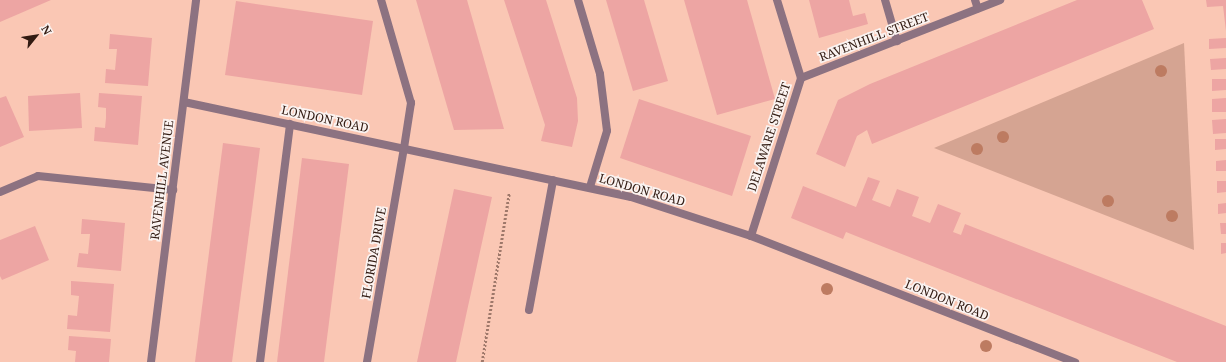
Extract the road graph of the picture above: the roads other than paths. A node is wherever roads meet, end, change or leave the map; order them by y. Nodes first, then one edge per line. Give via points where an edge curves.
1 (196, 0) edge
2 (381, 0) edge
3 (578, 0) edge
4 (777, 0) edge
5 (885, 0) edge
6 (975, 0) edge
7 (1000, 0) edge
8 (978, 9) junction
9 (897, 41) junction
10 (801, 78) junction
11 (184, 102) junction
12 (290, 124) junction
13 (404, 148) junction
14 (553, 180) junction
15 (590, 187) junction
16 (173, 190) junction
17 (0, 192) edge
18 (751, 236) junction
19 (529, 310) dead end
20 (151, 362) edge
21 (260, 362) edge
22 (367, 362) edge
23 (1075, 362) edge

1 - 11 street, RAVENHILL AVENUE
2 - 13 street, FLORIDA DRIVE via 410,103
3 - 15 street via 600,74 607,131
4 - 10 street, DELAWARE STREET
5 - 9 street
6 - 8 street
7 - 8 street, RAVENHILL STREET
8 - 9 street, RAVENHILL STREET
9 - 10 street, RAVENHILL STREET
10 - 18 street, DELAWARE STREET
11 - 12 street, LONDON ROAD
11 - 16 street, RAVENHILL AVENUE
12 - 13 street, LONDON ROAD
12 - 21 street
13 - 14 street, LONDON ROAD
13 - 22 street, FLORIDA DRIVE
14 - 15 street, LONDON ROAD
14 - 19 street
15 - 18 street, LONDON ROAD via 631,197
16 - 17 street via 38,176
16 - 20 street, RAVENHILL AVENUE
18 - 23 street, LONDON ROAD

